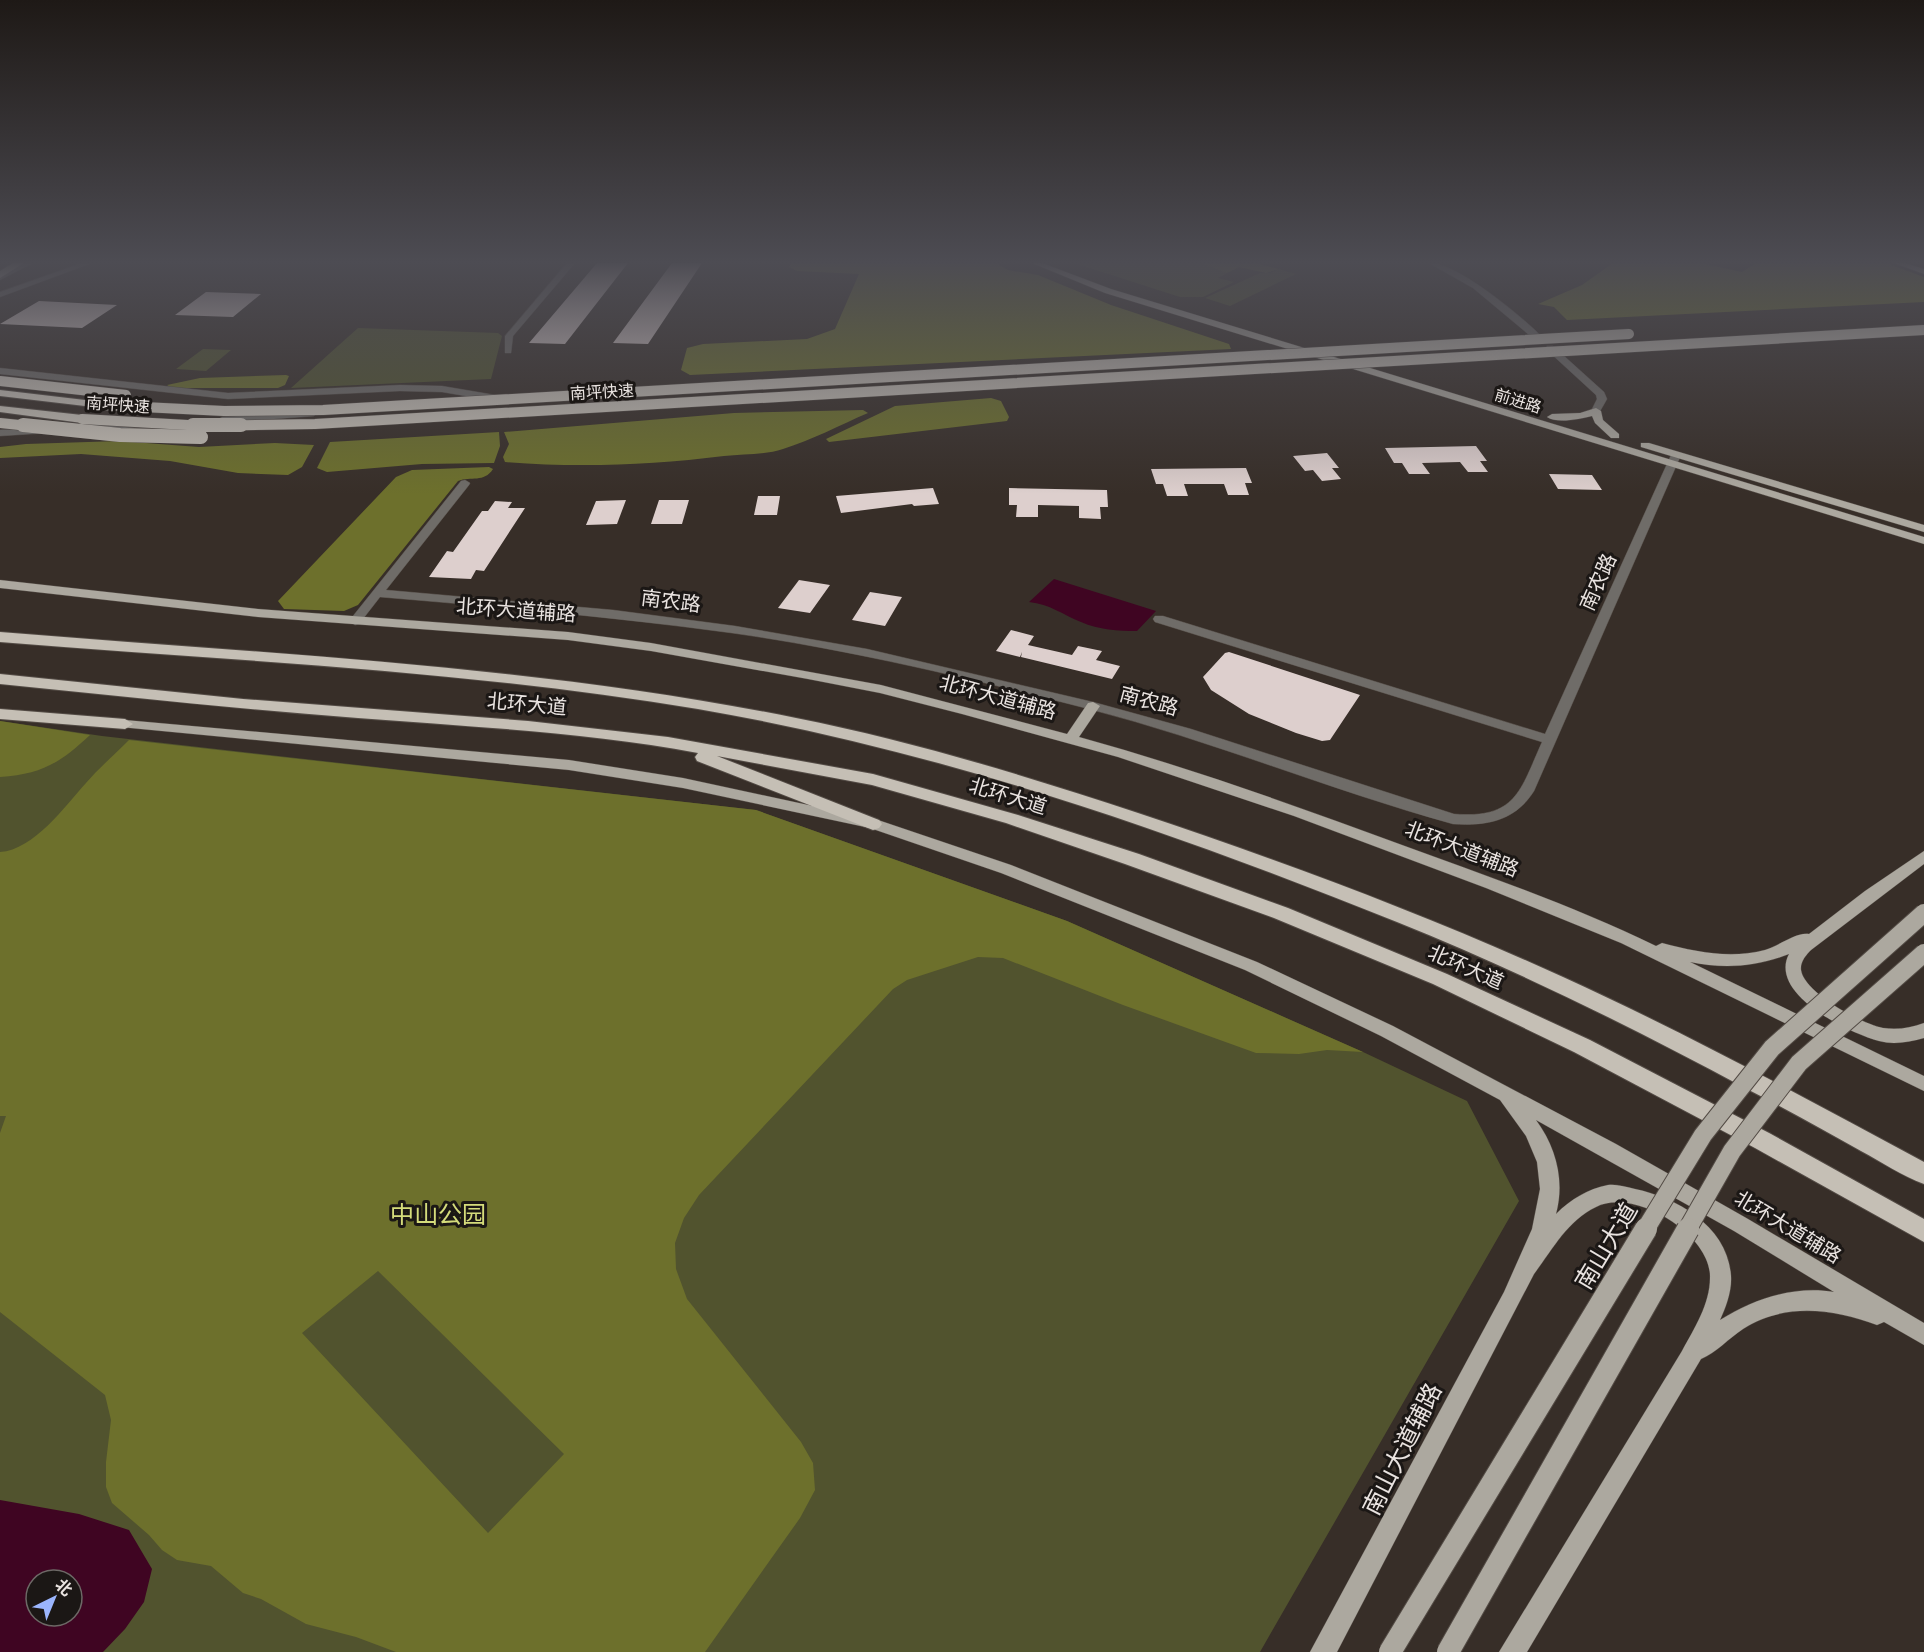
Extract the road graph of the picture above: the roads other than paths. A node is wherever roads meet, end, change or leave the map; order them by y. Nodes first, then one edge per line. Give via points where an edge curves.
1 (509, 340) edge
2 (1272, 340) edge
3 (1299, 340) edge
4 (1522, 340) edge
5 (1541, 340) edge
6 (1754, 340) edge
7 (508, 351) dead end
8 (1229, 358) dead end
9 (0, 371) edge
10 (0, 381) edge
11 (706, 388) junction
12 (0, 393) edge
13 (519, 402) junction
14 (0, 409) edge
15 (1596, 411) junction
16 (511, 414) junction
17 (1552, 417) junction
18 (0, 423) edge
19 (0, 433) edge
20 (1615, 436) junction
21 (1674, 460) junction
22 (465, 483) dead end
23 (1924, 529) edge
24 (1924, 541) edge
25 (0, 584) edge
26 (377, 593) junction
27 (1159, 619) dead end
28 (355, 621) junction
29 (0, 637) edge
30 (0, 679) edge
31 (1093, 706) junction
32 (0, 714) edge
33 (125, 724) joint
34 (1071, 739) junction
35 (1550, 740) junction
36 (668, 742) junction
37 (873, 825) junction
38 (1924, 856) edge
39 (1924, 913) edge
40 (1827, 928) junction
41 (1627, 939) junction
42 (1924, 953) edge
43 (1924, 1030) edge
44 (1924, 1084) edge
45 (1498, 1090) junction
46 (1924, 1174) edge
47 (1924, 1231) edge
48 (1525, 1269) junction
49 (1924, 1336) edge
50 (1691, 1356) junction
51 (1323, 1652) edge
52 (1390, 1652) edge
53 (1448, 1652) edge
54 (1512, 1652) edge

1 - 7 street
2 - 21 main road, 前进路
3 - 17 main road, 前进路
4 - 11 highway, 南坪快速, bridge
5 - 15 street via 1600,394 1602,399
6 - 16 highway, 南坪快速, bridge
8 - 13 street
9 - 13 street via 228,396 426,388
10 - 11 highway, bridge via 218,400 330,399 572,387
11 - 12 highway, 南坪快速, bridge via 335,410 255,411 113,406
13 - 19 street
14 - 16 highway, 南坪快速, bridge via 137,424 205,426
15 - 17 main road
15 - 20 main road via 1598,421
16 - 18 highway, bridge via 376,428 206,437 120,435
17 - 20 main road, 前进路
20 - 21 main road, 前进路
21 - 23 main road, 前进路
21 - 24 main road, 前进路
21 - 35 street, 南农路
22 - 26 street
25 - 28 main road, 北环大道辅路
26 - 28 street
26 - 31 street, 南农路 via 556,607 735,630 867,653
27 - 35 street
28 - 34 main road, 北环大道辅路 via 568,636 651,647 881,689
29 - 46 highway, 北环大道 via 448,673 569,687 694,704 900,747 1154,825 1300,876 1462,941 1608,1007
30 - 36 highway, 北环大道
31 - 34 main road
31 - 35 street, 南农路 via 1276,760 1432,813 1471,821 1502,815 1521,801
32 - 33 highway
33 - 37 main road, 北环大道辅路 via 569,765 683,783
34 - 41 main road, 北环大道辅路 via 1299,813
36 - 37 highway
36 - 47 highway, 北环大道 via 873,780 1012,819 1281,913 1440,979 1582,1046
37 - 45 main road, 北环大道辅路 via 1006,869 1251,966
38 - 40 main road
39 - 52 main road, 南山大道, bridge via 1772,1048 1702,1135
40 - 41 main road via 1783,952 1721,962
40 - 43 main road via 1794,959 1796,979 1808,995 1857,1026 1881,1034 1899,1036
41 - 44 main road, 北环大道辅路
42 - 53 main road, bridge via 1799,1063 1732,1151
45 - 48 main road via 1531,1124 1545,1152 1550,1190 1546,1219
45 - 49 main road, 北环大道辅路 via 1741,1225
48 - 50 main road via 1578,1205 1593,1198 1608,1193 1627,1195 1673,1212 1693,1225 1708,1242 1722,1276 1716,1304
48 - 51 main road, 南山大道辅路
49 - 50 main road via 1862,1308 1832,1301 1785,1301 1737,1319
50 - 54 main road

